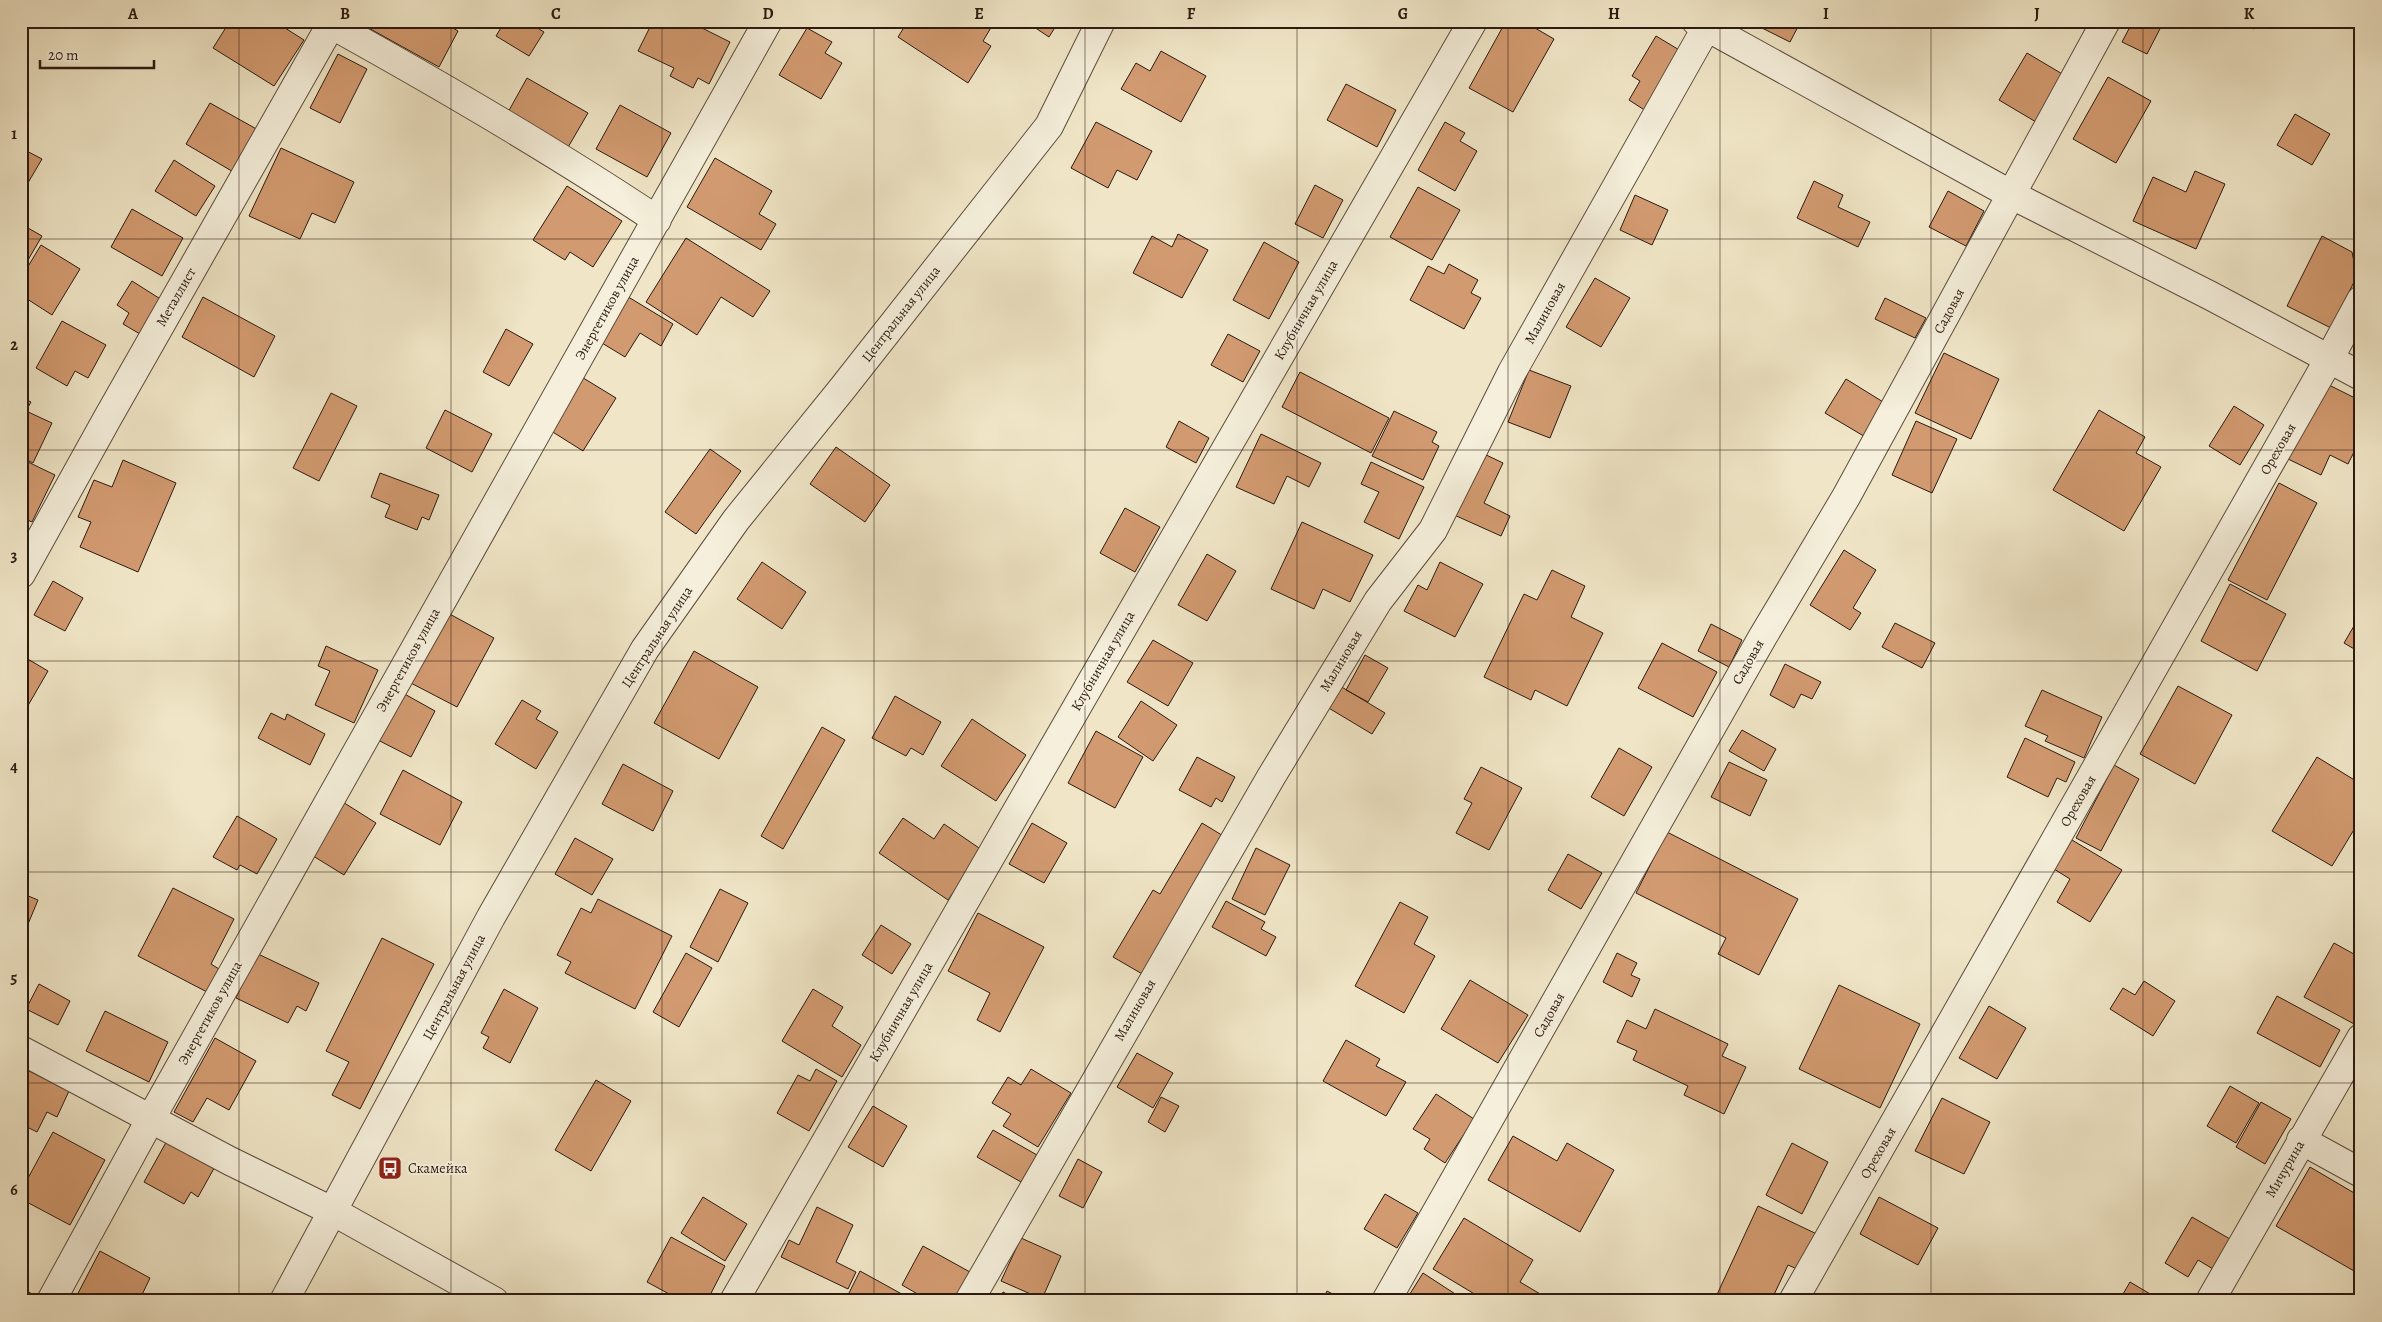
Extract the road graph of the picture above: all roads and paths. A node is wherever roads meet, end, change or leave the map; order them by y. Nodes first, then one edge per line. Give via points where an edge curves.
1 (768, 21) edge
2 (1101, 21) edge
3 (1473, 21) edge
4 (2106, 21) edge
5 (329, 22) edge
6 (1704, 23) edge
7 (2012, 195) junction
8 (656, 220) junction
9 (2361, 300) edge
10 (2329, 360) junction
11 (2361, 376) edge
12 (21, 574) edge
13 (2361, 1038) edge
14 (21, 1050) edge
15 (150, 1120) junction
16 (2302, 1140) junction
17 (2361, 1173) edge
18 (334, 1212) junction
19 (51, 1301) edge
20 (284, 1301) edge
21 (494, 1301) edge
22 (734, 1301) edge
23 (969, 1301) edge
24 (1386, 1301) edge
25 (1793, 1301) edge
26 (2210, 1301) edge

1 - 8 street, Энергетиков улица
2 - 18 street, Центральная улица via 1048,126 736,520 645,649 491,917
3 - 22 street, Клубничная улица
4 - 7 street, Садовая
5 - 8 street via 593,178
5 - 12 street, Металлист
6 - 7 street
6 - 23 street, Малиновая via 1512,372 1433,530 1378,601 1271,777
7 - 10 street
7 - 24 street, Садовая via 1846,497 1762,638
8 - 15 street, Энергетиков улица
9 - 10 street, Ореховая
10 - 11 street
10 - 25 street, Ореховая
13 - 16 street, Мичурина
14 - 15 street
15 - 18 street
15 - 19 street, Энергетиков улица
16 - 17 street
16 - 26 street, Мичурина
18 - 20 street, Центральная улица
18 - 21 street

